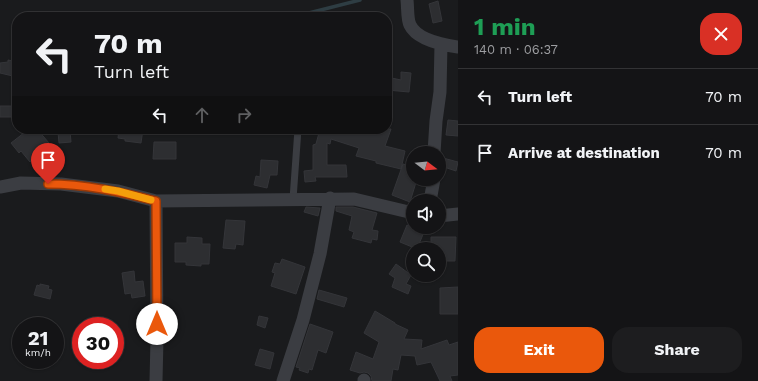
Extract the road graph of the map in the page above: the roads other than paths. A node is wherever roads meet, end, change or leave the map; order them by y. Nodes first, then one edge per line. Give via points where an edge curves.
1 (407, 0) edge
2 (441, 44) junction
3 (458, 47) edge
4 (298, 134) edge
5 (434, 146) edge
6 (0, 187) edge
7 (330, 198) junction
8 (293, 199) junction
9 (156, 201) junction
10 (406, 211) edge
11 (458, 214) edge
12 (446, 215) edge
13 (156, 381) edge
14 (283, 381) edge

1 - 2 street via 409,24 412,29
2 - 3 street
2 - 5 street via 440,92
4 - 8 lane
6 - 9 street via 21,183 61,184 118,191
7 - 8 street
7 - 10 street via 354,199
7 - 14 street via 320,254 303,320
8 - 9 street
9 - 13 street
11 - 12 street

